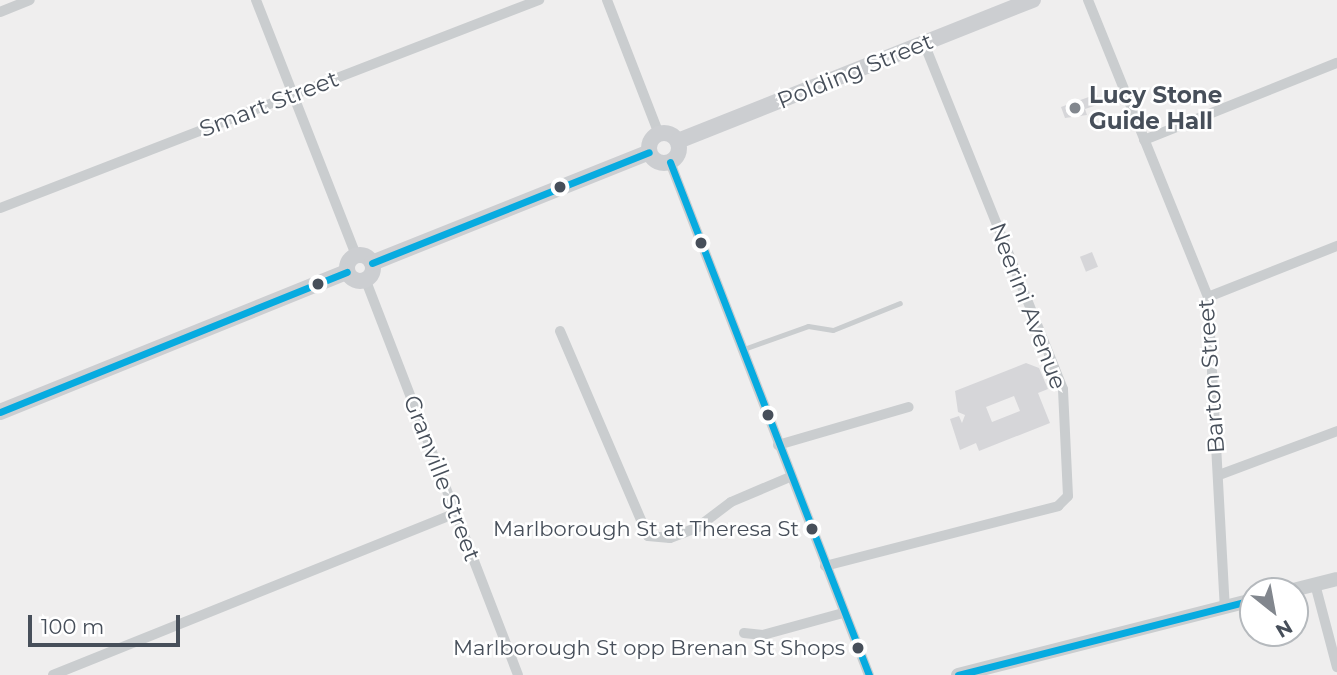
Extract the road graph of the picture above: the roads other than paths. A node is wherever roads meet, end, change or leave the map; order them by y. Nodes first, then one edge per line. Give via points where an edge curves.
1 (30, 0) edge
2 (256, 0) edge
3 (539, 0) edge
4 (607, 0) edge
5 (1033, 0) edge
6 (1088, 0) edge
7 (0, 12) edge
8 (924, 43) junction
9 (1337, 63) edge
10 (294, 94) junction
11 (659, 134) junction
12 (1144, 140) junction
13 (678, 141) junction
14 (649, 152) junction
15 (670, 162) junction
16 (0, 208) edge
17 (1337, 246) edge
18 (356, 255) junction
19 (372, 263) junction
20 (347, 272) junction
21 (366, 281) junction
22 (1208, 297) junction
23 (900, 303) dead end
24 (560, 331) dead end
25 (741, 350) junction
26 (909, 407) dead end
27 (0, 412) edge
28 (1337, 431) edge
29 (778, 444) junction
30 (1219, 475) junction
31 (790, 477) junction
32 (456, 513) junction
33 (825, 566) junction
34 (1337, 579) edge
35 (1315, 584) junction
36 (1309, 586) edge
37 (1239, 604) edge
38 (1225, 608) junction
39 (843, 613) junction
40 (744, 633) dead end
41 (1337, 667) edge
42 (53, 675) edge
43 (518, 675) edge
44 (869, 675) edge
45 (958, 675) edge

1 - 7 street
2 - 10 street
3 - 10 street, Smart Street
4 - 11 street
5 - 8 main road, Polding Street
6 - 12 street, Barton Street
8 - 13 main road, Polding Street
8 - 33 street, Neerini Avenue via 1063,389 1068,496 1058,506
9 - 12 street
10 - 16 street, Smart Street
10 - 18 street
11 - 13 main road
11 - 14 main road
12 - 22 street, Barton Street
13 - 15 main road via 679,153
14 - 15 main road via 657,162
14 - 19 main road
15 - 25 street
17 - 22 street
18 - 19 main road
18 - 20 main road
19 - 21 main road
20 - 21 main road
20 - 27 main road
21 - 32 street, Granville Street
22 - 30 street, Barton Street
23 - 25 lane via 833,330 808,326
24 - 31 street via 648,536 670,538 698,527 731,502
25 - 29 street
26 - 29 street
28 - 30 street
29 - 31 street
30 - 38 street, Barton Street
31 - 33 street
32 - 42 street
32 - 43 street, Granville Street
33 - 39 street
34 - 35 street
35 - 36 street
35 - 41 street
37 - 38 street
38 - 45 street
39 - 40 street via 762,635
39 - 44 street

